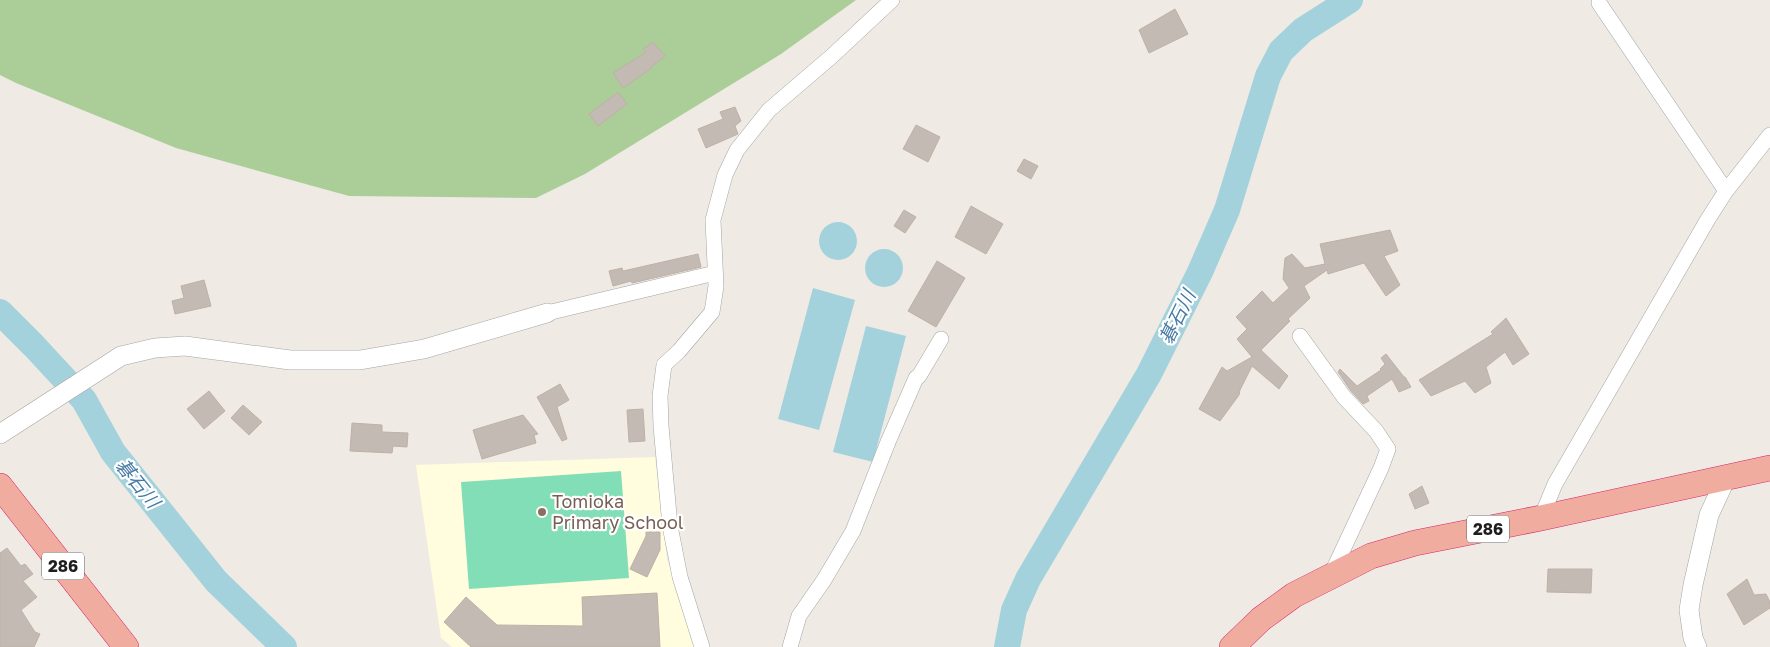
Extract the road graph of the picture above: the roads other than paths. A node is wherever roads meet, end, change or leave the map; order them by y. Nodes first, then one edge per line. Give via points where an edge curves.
1 (892, 0) edge
2 (1599, 2) dead end
3 (1770, 135) edge
4 (1726, 191) junction
5 (715, 273) junction
6 (547, 313) joint
7 (1300, 336) dead end
8 (941, 339) dead end
9 (0, 434) edge
10 (1770, 468) edge
11 (1726, 478) junction
12 (0, 486) edge
13 (1541, 518) junction
14 (1331, 575) junction
15 (126, 647) edge
16 (702, 647) edge
17 (790, 647) edge
18 (1232, 647) edge
19 (1697, 647) edge

1 - 5 street via 769,110 737,150 725,175 713,220
2 - 4 street
3 - 4 street
4 - 13 street via 1560,475
5 - 6 street
5 - 16 street via 712,312 664,365 660,396 670,526 680,577
6 - 9 street via 424,349 360,360 290,360 185,346 155,348 121,356
7 - 14 street via 1344,397 1376,430 1388,448
8 - 17 street via 916,378 853,531 799,616
10 - 11 highway, 286
11 - 13 highway, 286
11 - 19 street via 1709,515 1693,585 1690,610 1692,638
12 - 15 highway, 286
13 - 14 highway, 286 via 1415,543 1371,556
14 - 18 highway, 286 via 1294,595 1261,619

